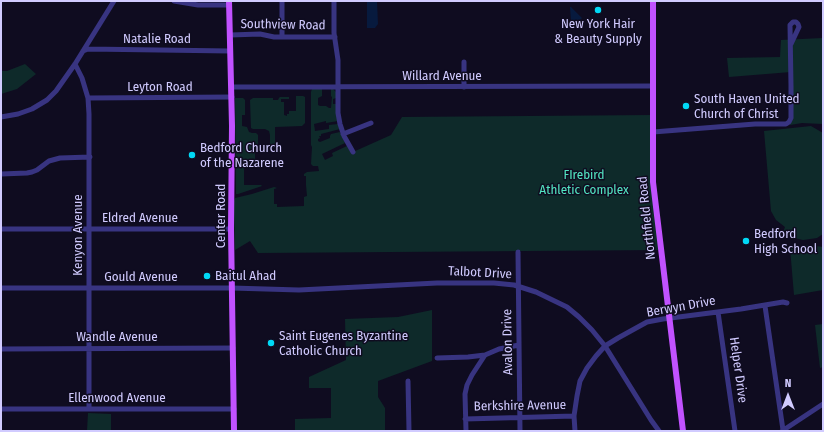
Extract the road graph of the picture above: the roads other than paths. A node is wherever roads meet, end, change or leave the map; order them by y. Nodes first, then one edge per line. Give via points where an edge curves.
1 (114, 1) edge
2 (174, 1) edge
3 (282, 1) edge
4 (334, 1) edge
5 (653, 1) edge
6 (229, 3) edge
7 (230, 34) junction
8 (282, 37) junction
9 (335, 37) junction
10 (791, 44) dead end
11 (83, 50) junction
12 (230, 50) junction
13 (464, 62) dead end
14 (75, 64) junction
15 (653, 86) junction
16 (231, 87) junction
17 (338, 87) junction
18 (464, 87) junction
19 (88, 98) junction
20 (232, 98) junction
21 (1, 117) edge
22 (371, 123) dead end
23 (652, 132) junction
24 (343, 134) junction
25 (353, 152) dead end
26 (90, 158) junction
27 (1, 174) edge
28 (1, 229) edge
29 (89, 229) junction
30 (231, 229) junction
31 (518, 252) dead end
32 (518, 286) junction
33 (1, 288) edge
34 (89, 288) junction
35 (232, 288) junction
36 (787, 303) dead end
37 (765, 306) junction
38 (718, 312) junction
39 (670, 318) junction
40 (519, 345) junction
41 (605, 346) junction
42 (89, 348) junction
43 (233, 348) junction
44 (1, 349) edge
45 (486, 355) junction
46 (473, 357) junction
47 (438, 358) dead end
48 (478, 367) junction
49 (408, 382) dead end
50 (823, 404) edge
51 (1, 409) edge
52 (89, 409) junction
53 (234, 409) junction
54 (574, 416) junction
55 (520, 417) junction
56 (465, 419) junction
57 (234, 431) edge
58 (409, 431) edge
59 (466, 431) edge
60 (520, 431) edge
61 (575, 431) edge
62 (659, 431) edge
63 (683, 431) edge
64 (735, 431) edge
65 (782, 431) edge

1 - 11 street
2 - 6 street via 198,5
3 - 8 street
4 - 9 street
5 - 15 main road, Northfield Road
6 - 7 main road, Center Road
7 - 8 street, Southview Road
7 - 12 main road, Center Road
8 - 9 street, Southview Road
9 - 17 street
10 - 23 street via 791,118 786,124
11 - 12 street, Natalie Road
11 - 14 street
12 - 16 main road, Center Road
13 - 18 street
14 - 19 street, Kenyon Avenue
14 - 21 street via 47,100 22,114
15 - 18 street, Willard Avenue
15 - 23 main road, Northfield Road
16 - 17 street, Willard Avenue
16 - 20 main road, Center Road
17 - 18 street, Willard Avenue
17 - 24 street via 338,113
19 - 20 street, Leyton Road
19 - 26 street, Kenyon Avenue
20 - 30 main road, Center Road
22 - 24 street
23 - 39 main road, Northfield Road via 654,184
24 - 25 street
26 - 27 street via 60,158 49,161 32,172
26 - 29 street, Kenyon Avenue
28 - 29 street, Eldred Avenue
29 - 30 street, Eldred Avenue
29 - 34 street, Kenyon Avenue
30 - 35 main road, Center Road
31 - 32 street, Avalon Drive
32 - 35 street, Talbot Drive via 494,283 437,283 298,290
32 - 40 street, Avalon Drive
32 - 41 street, Talbot Drive via 567,307 580,317
33 - 34 street, Gould Avenue
34 - 35 street, Gould Avenue
34 - 42 street, Kenyon Avenue
35 - 43 main road, Center Road
36 - 37 street, Berwyn Drive
37 - 38 street, Berwyn Drive
37 - 65 street
38 - 39 street, Berwyn Drive
38 - 64 street, Helper Drive
39 - 41 street, Berwyn Drive via 647,322
39 - 63 main road, Northfield Road
40 - 45 street
40 - 55 street, Avalon Drive
41 - 54 street, Berwyn Drive via 580,381
41 - 62 street, Talbot Drive
42 - 43 street, Wandle Avenue
42 - 44 street, Wandle Avenue
42 - 52 street, Kenyon Avenue
43 - 53 main road, Center Road
45 - 46 street
45 - 48 street
46 - 47 street
46 - 48 street
48 - 56 street via 467,385
49 - 58 street
50 - 65 street
51 - 52 street, Ellenwood Avenue
52 - 53 street, Ellenwood Avenue
53 - 57 main road, Center Road
54 - 55 street, Berkshire Avenue
54 - 61 street, Berwyn Drive
55 - 56 street, Berkshire Avenue
55 - 60 street, Avalon Drive
56 - 59 street

